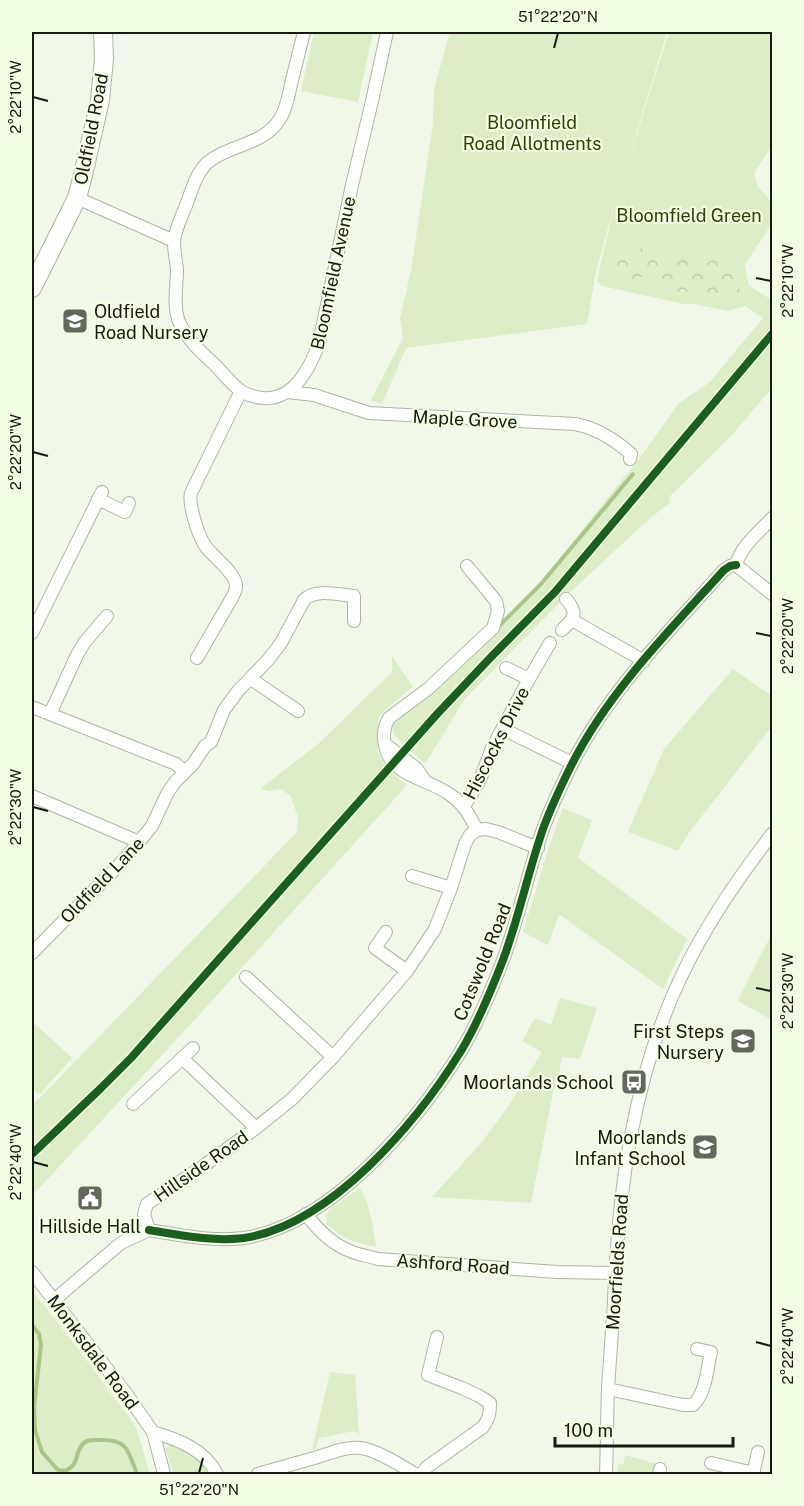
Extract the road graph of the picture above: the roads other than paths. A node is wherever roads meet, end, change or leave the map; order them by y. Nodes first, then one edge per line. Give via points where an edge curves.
1 (103, 32) edge
2 (304, 32) edge
3 (387, 32) edge
4 (76, 198) junction
5 (174, 241) junction
6 (32, 288) edge
7 (241, 391) junction
8 (288, 393) junction
9 (630, 459) dead end
10 (129, 503) dead end
11 (772, 518) edge
12 (736, 565) junction
13 (467, 566) dead end
14 (772, 594) edge
15 (566, 599) dead end
16 (106, 616) dead end
17 (572, 620) junction
18 (354, 621) dead end
19 (562, 630) dead end
20 (32, 633) edge
21 (550, 643) dead end
22 (197, 658) dead end
23 (644, 661) junction
24 (506, 668) dead end
25 (251, 679) junction
26 (529, 679) junction
27 (32, 707) edge
28 (298, 711) dead end
29 (50, 714) junction
30 (503, 729) junction
31 (572, 763) junction
32 (185, 772) junction
33 (32, 796) edge
34 (464, 806) junction
35 (477, 830) junction
36 (772, 834) edge
37 (139, 842) junction
38 (537, 848) junction
39 (412, 876) dead end
40 (451, 888) junction
41 (386, 932) dead end
42 (32, 954) edge
43 (407, 971) junction
44 (246, 977) dead end
45 (193, 1048) dead end
46 (333, 1057) junction
47 (182, 1058) junction
48 (133, 1104) dead end
49 (256, 1128) junction
50 (306, 1214) junction
51 (149, 1230) junction
52 (32, 1272) edge
53 (615, 1273) junction
54 (54, 1300) junction
55 (437, 1337) dead end
56 (697, 1349) dead end
57 (608, 1389) junction
58 (153, 1432) junction
59 (758, 1452) dead end
60 (711, 1463) dead end
61 (164, 1474) edge
62 (217, 1474) edge
63 (258, 1474) edge
64 (415, 1474) edge
65 (421, 1474) edge
66 (606, 1474) edge
67 (754, 1474) edge

1 - 4 main road, Oldfield Road via 100,100
2 - 5 street via 280,120 262,137 215,158 200,171
3 - 8 street, Bloomfield Avenue via 319,343 309,368
4 - 5 street
4 - 6 main road, Oldfield Road
5 - 7 street via 178,320 193,344
7 - 8 street via 267,399
7 - 22 street via 190,499 204,544 234,579 236,587
8 - 9 street, Maple Grove via 314,395 369,413 575,423 618,443 631,454
10 - 20 street via 125,512 100,496
11 - 12 street via 743,549
12 - 14 street
12 - 23 street, Cotswold Road via 724,570
13 - 34 street, Hiscocks Drive via 496,601 498,611 493,628 429,688 389,718 384,729 389,759 409,775 449,793
15 - 17 street via 574,613
16 - 29 street via 77,655
17 - 19 street
17 - 23 street
18 - 25 street, Oldfield Lane via 354,596 309,595 281,643
21 - 26 street, Hiscocks Drive
23 - 31 street, Cotswold Road via 603,711
24 - 26 street, Hiscocks Drive
25 - 28 street
25 - 32 street, Oldfield Lane via 224,710 211,742
26 - 30 street, Hiscocks Drive
27 - 29 street
29 - 32 street via 176,764
30 - 31 street
30 - 34 street, Hiscocks Drive
31 - 38 street, Cotswold Road
32 - 37 street, Oldfield Lane via 168,792 157,818
33 - 37 street
34 - 35 street, Hiscocks Drive
35 - 38 street via 498,832
35 - 40 street, Hillside Road via 465,844
36 - 53 street, Moorfields Road via 714,914 682,974 660,1027 628,1145
37 - 42 street, Oldfield Lane
38 - 50 street, Cotswold Road via 503,960 461,1050 390,1146 334,1196
39 - 40 street
40 - 43 street, Hillside Road via 435,929
41 - 43 street via 375,948
43 - 46 street, Hillside Road
44 - 46 street
45 - 47 street
46 - 49 street, Hillside Road via 292,1099
47 - 48 street
47 - 49 street, Hillside Road
49 - 51 street, Hillside Road via 147,1204 144,1214
50 - 51 street, Cotswold Road via 274,1231 243,1238 207,1239
50 - 53 street, Ashford Road via 314,1225 349,1251 378,1259
51 - 54 street, Hillside Road via 121,1244
52 - 54 street, Monksdale Road
53 - 57 street, Moorfields Road
54 - 58 street, Monksdale Road
55 - 65 street via 428,1375 479,1396 490,1403 490,1412 483,1427
56 - 57 street via 717,1353 693,1405
57 - 66 street, Moorfields Road
58 - 61 street, Monksdale Road
58 - 62 street via 179,1440 201,1454
59 - 67 street
60 - 67 street
63 - 64 street via 339,1449 362,1448

